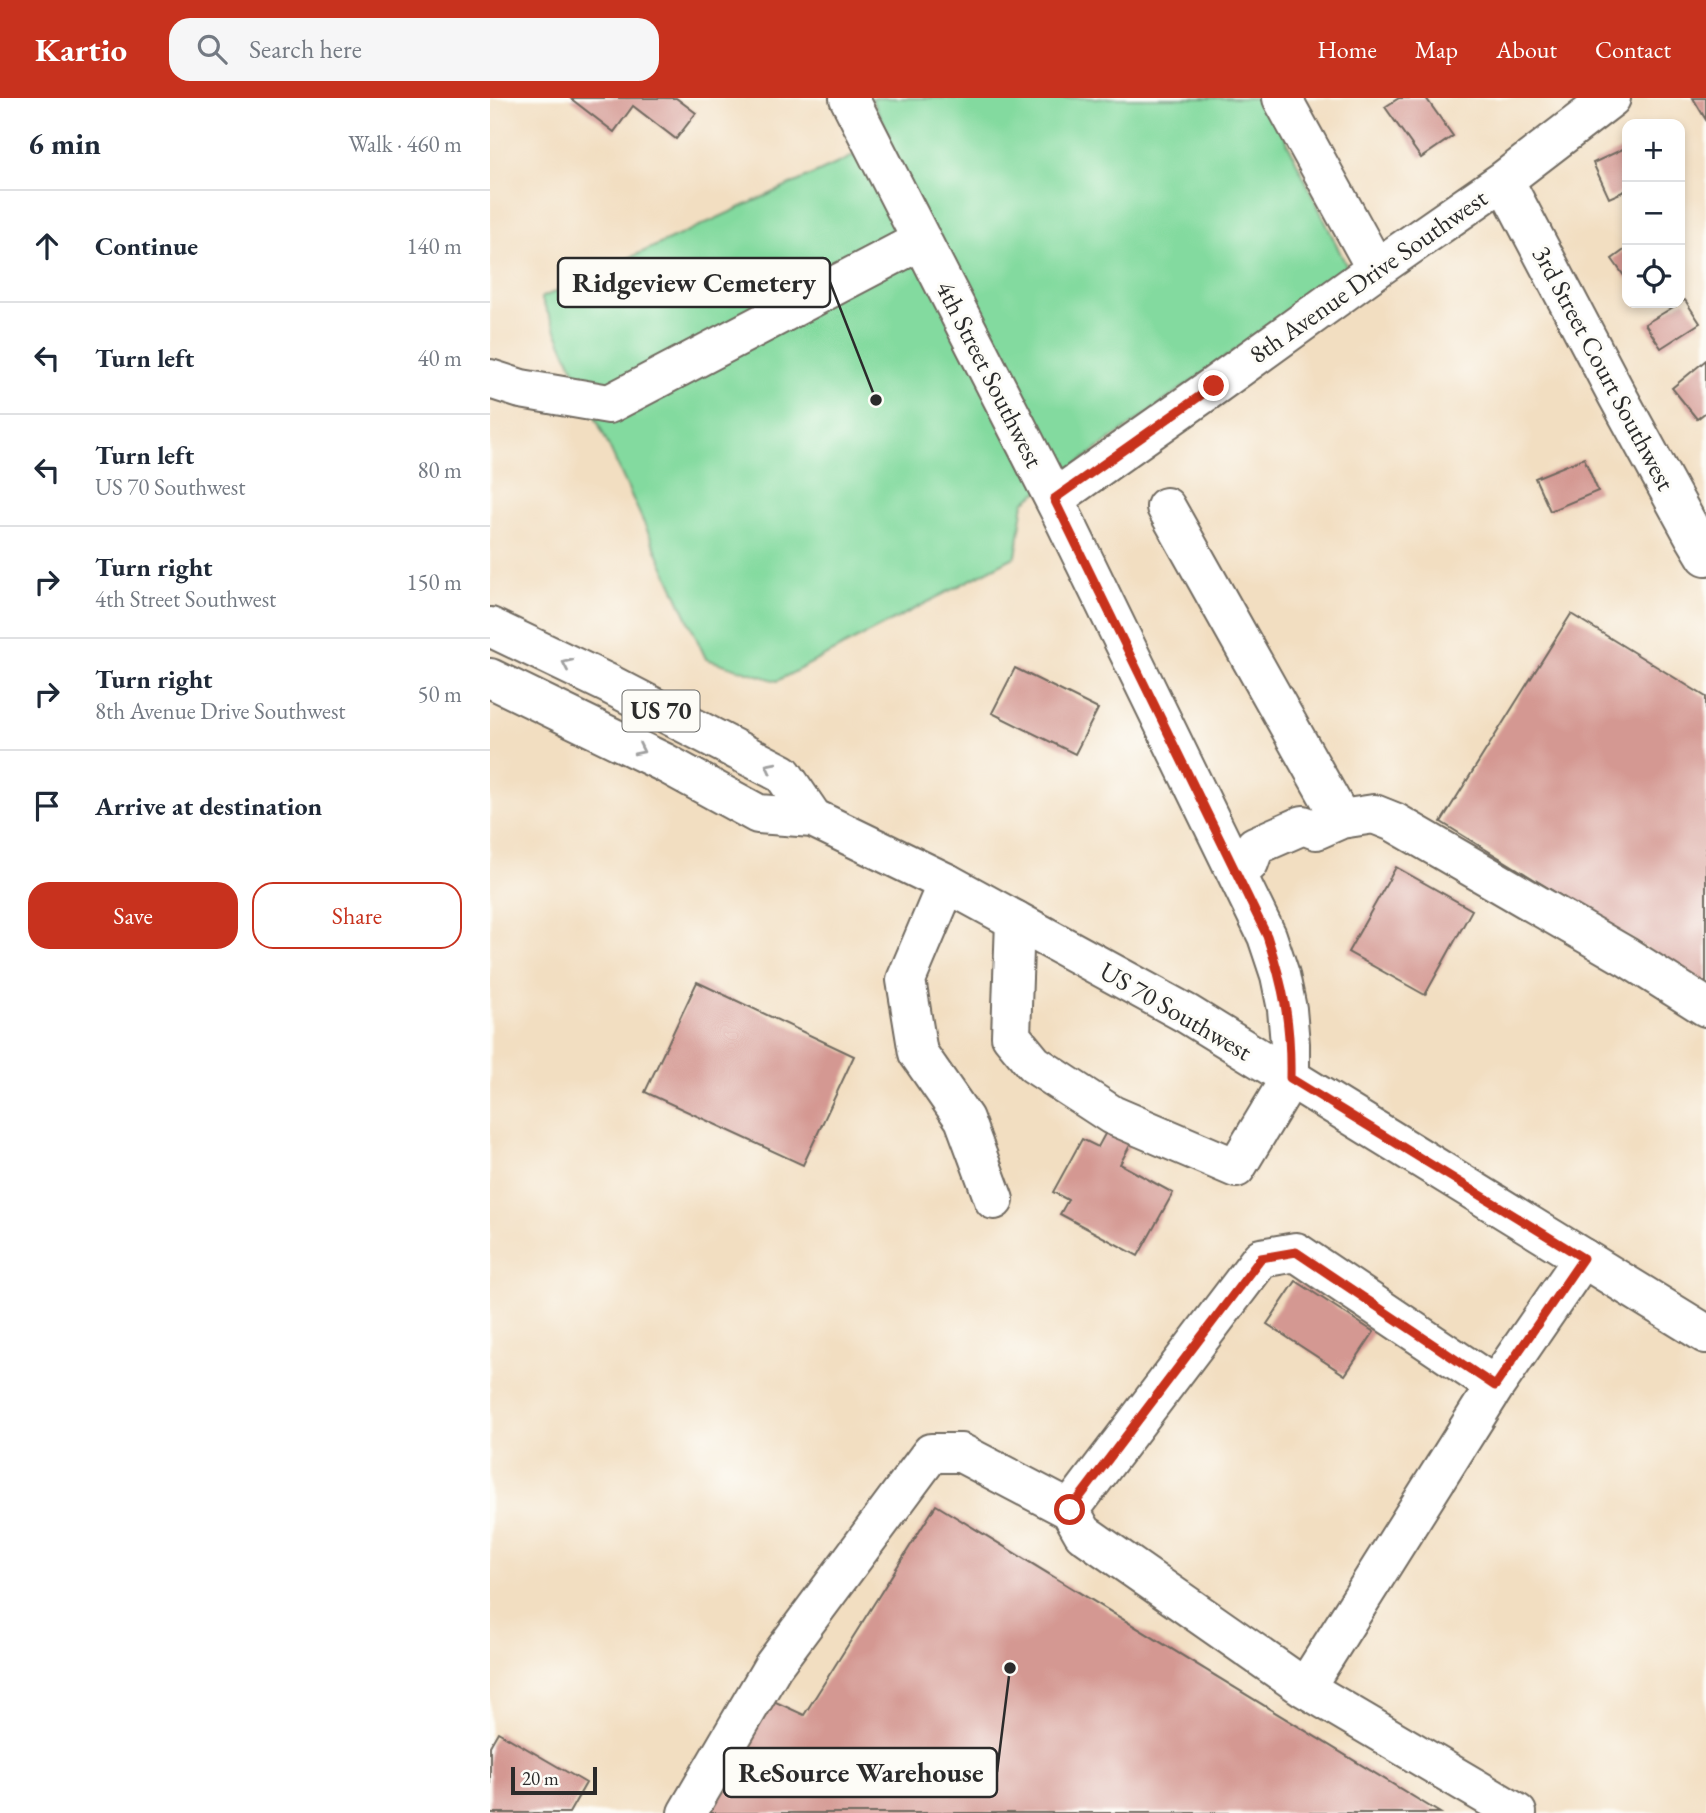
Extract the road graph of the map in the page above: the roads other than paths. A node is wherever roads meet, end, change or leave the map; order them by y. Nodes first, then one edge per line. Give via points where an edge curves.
1 (849, 98) edge
2 (1282, 98) edge
3 (1611, 98) edge
4 (1504, 180) junction
5 (922, 240) junction
6 (1376, 269) junction
7 (490, 379) edge
8 (1054, 499) junction
9 (1166, 507) dead end
10 (1706, 555) edge
11 (490, 627) edge
12 (490, 678) edge
13 (813, 818) junction
14 (1329, 825) junction
15 (1242, 866) junction
16 (947, 883) junction
17 (1015, 920) junction
18 (1706, 1007) edge
19 (1290, 1078) junction
20 (994, 1200) dead end
21 (1583, 1258) junction
22 (1706, 1334) edge
23 (1495, 1386) junction
24 (1070, 1510) junction
25 (1305, 1688) junction
26 (687, 1813) edge
27 (1517, 1813) edge

1 - 5 street, 4th Street Southwest
2 - 6 street
3 - 4 street, 8th Avenue Drive Southwest
4 - 6 street, 8th Avenue Drive Southwest
4 - 10 street, 3rd Street Court Southwest
5 - 7 street via 609,404
5 - 8 street, 4th Street Southwest
6 - 8 street, 8th Avenue Drive Southwest
8 - 15 street, 4th Street Southwest
9 - 14 street
13 -> 11 street, US 70 Southwest / US 70 via 783,774
12 -> 13 street, US 70 Southwest / US 70 via 758,814
13 - 16 street, US 70 Southwest / US 70
14 - 15 street via 1311,845 1264,867
14 - 18 street via 1374,814 1394,822
15 - 19 street, 4th Street Southwest via 1280,975 1287,1009
16 - 17 street, US 70 Southwest / US 70
16 - 20 street via 906,980 918,1053 964,1119
17 - 19 street, US 70 Southwest / US 70 via 1186,1014
17 - 19 street via 1012,1037 1034,1064 1112,1115 1236,1168
19 - 21 street, US 70 Southwest / US 70
21 - 22 street, US 70 Southwest / US 70
21 - 23 street
23 - 24 street via 1296,1252 1261,1258
23 - 25 street
24 - 25 street via 1083,1533
24 - 26 street via 961,1453 931,1452 774,1666
25 - 27 street

